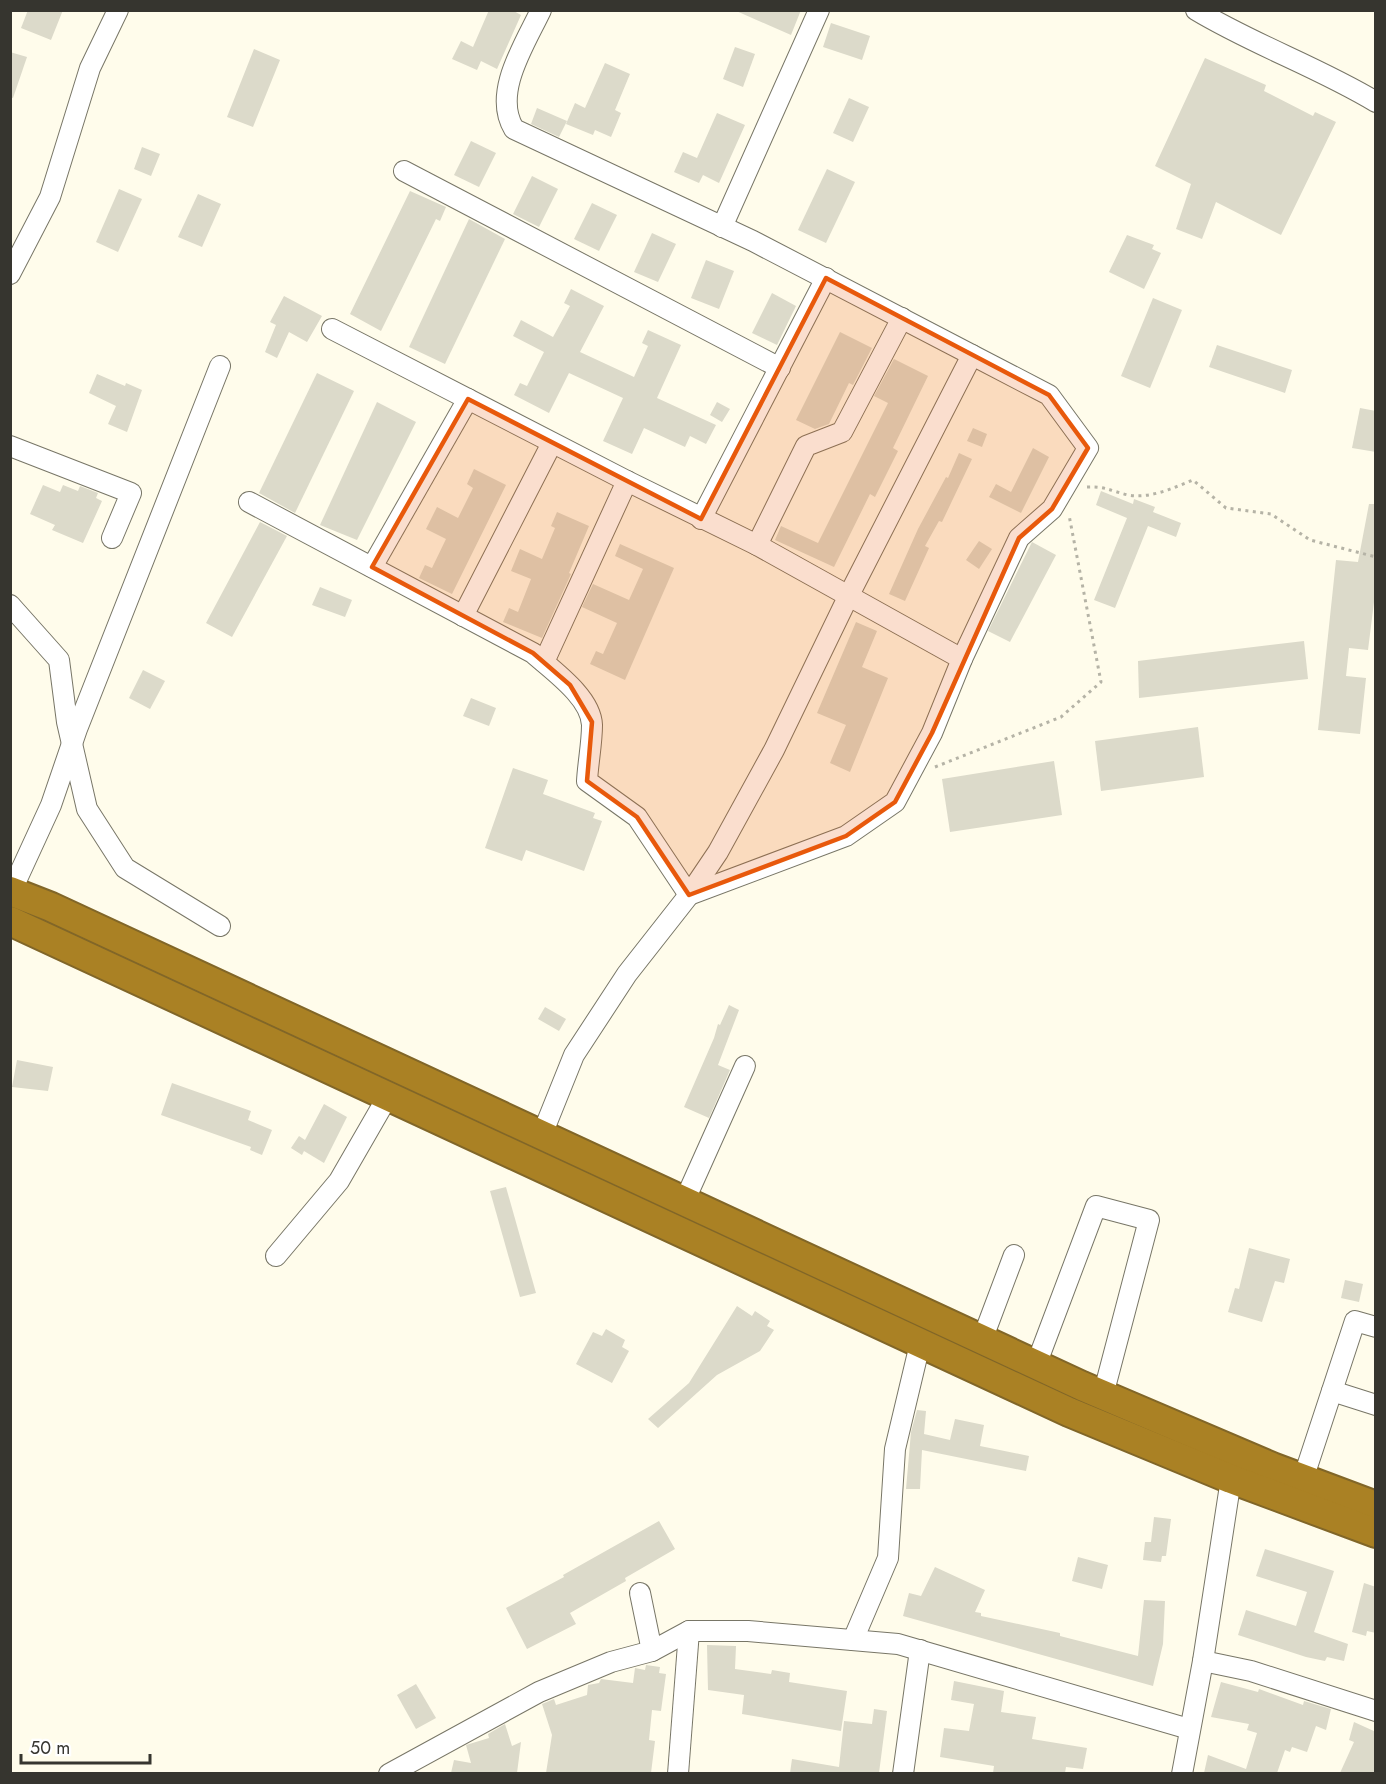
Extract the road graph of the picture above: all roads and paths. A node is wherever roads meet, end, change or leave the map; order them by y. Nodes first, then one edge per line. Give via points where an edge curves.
1 (117, 10) edge
2 (541, 10) edge
3 (819, 10) edge
4 (1196, 10) edge
5 (1374, 97) edge
6 (404, 171) dead end
7 (722, 227) junction
8 (10, 274) edge
9 (826, 278) junction
10 (902, 318) junction
11 (332, 329) dead end
12 (972, 355) junction
13 (220, 366) dead end
14 (780, 368) junction
15 (468, 399) junction
16 (552, 442) junction
17 (10, 446) edge
18 (627, 482) junction
19 (1064, 489) junction
20 (249, 502) dead end
21 (701, 519) junction
22 (112, 538) dead end
23 (757, 544) junction
24 (1376, 557) edge
25 (372, 567) junction
26 (849, 595) junction
27 (10, 605) edge
28 (463, 616) junction
29 (962, 659) junction
30 (544, 662) junction
31 (72, 743) junction
32 (929, 773) dead end
33 (11, 892) edge
34 (689, 895) junction
35 (10, 921) edge
36 (220, 926) dead end
37 (745, 1066) dead end
38 (388, 1096) junction
39 (540, 1137) junction
40 (684, 1202) junction
41 (1014, 1255) dead end
42 (276, 1256) dead end
43 (1376, 1327) edge
44 (982, 1340) junction
45 (920, 1344) junction
46 (1036, 1365) junction
47 (1332, 1391) junction
48 (1103, 1395) junction
49 (1376, 1405) edge
50 (1231, 1479) junction
51 (1303, 1479) junction
52 (1376, 1506) edge
53 (1376, 1533) edge
54 (640, 1593) dead end
55 (689, 1631) junction
56 (853, 1640) junction
57 (920, 1650) junction
58 (652, 1651) junction
59 (1203, 1661) junction
60 (1376, 1711) edge
61 (1189, 1729) junction
62 (416, 1765) edge
63 (389, 1773) edge
64 (678, 1773) edge
65 (903, 1773) edge
66 (1182, 1773) edge

1 - 8 street via 90,68 50,197
2 - 7 street via 508,87 508,119 514,129
3 - 7 street
4 - 5 street via 1236,34
6 - 14 street
7 - 9 street
9 - 10 street
9 - 14 street
10 - 12 street
10 - 23 street via 842,432 806,446
11 - 15 street
12 - 19 street via 1049,395 1088,448
12 - 26 street
13 - 31 street
14 - 21 street
15 - 16 street
15 - 25 street
16 - 18 street
16 - 28 street
17 - 22 street via 131,493
18 - 21 street
18 - 30 street
19 - 24 path via 1104,486 1130,495 1157,494 1193,480 1226,508 1270,514 1310,540
19 - 29 street via 1052,509 1019,538
19 - 32 path via 1101,682 1061,717 937,765
20 - 25 street
21 - 23 street
23 - 26 street
25 - 28 street
26 - 29 street
26 - 34 street via 774,750 718,852
27 - 31 street via 59,660
28 - 30 street
29 - 34 street via 932,734 895,802 846,836
30 - 34 street via 570,685 592,722 587,781 637,816
31 - 33 street via 51,805
31 - 36 street via 87,809 125,868
33 - 39 highway via 51,907
34 - 39 street via 627,974 574,1055
35 - 38 highway
37 - 40 street
38 - 42 street via 339,1181
38 - 45 highway
39 - 40 highway
40 - 44 highway
41 - 44 street
43 - 47 street via 1355,1321
44 - 46 highway
45 - 50 highway via 1069,1412
45 - 56 street via 895,1449 888,1558
46 - 48 highway
46 - 48 street via 1096,1206 1149,1220
47 - 49 street
47 - 51 street
48 - 51 highway
50 - 53 highway
50 - 59 street
51 - 52 highway
54 - 58 street
55 - 56 street via 748,1631
55 - 58 street
55 - 64 street
56 - 57 street
57 - 61 street
57 - 65 street
58 - 62 street via 611,1662 539,1692
59 - 60 street via 1251,1671
59 - 61 street
61 - 66 street
62 - 63 street

